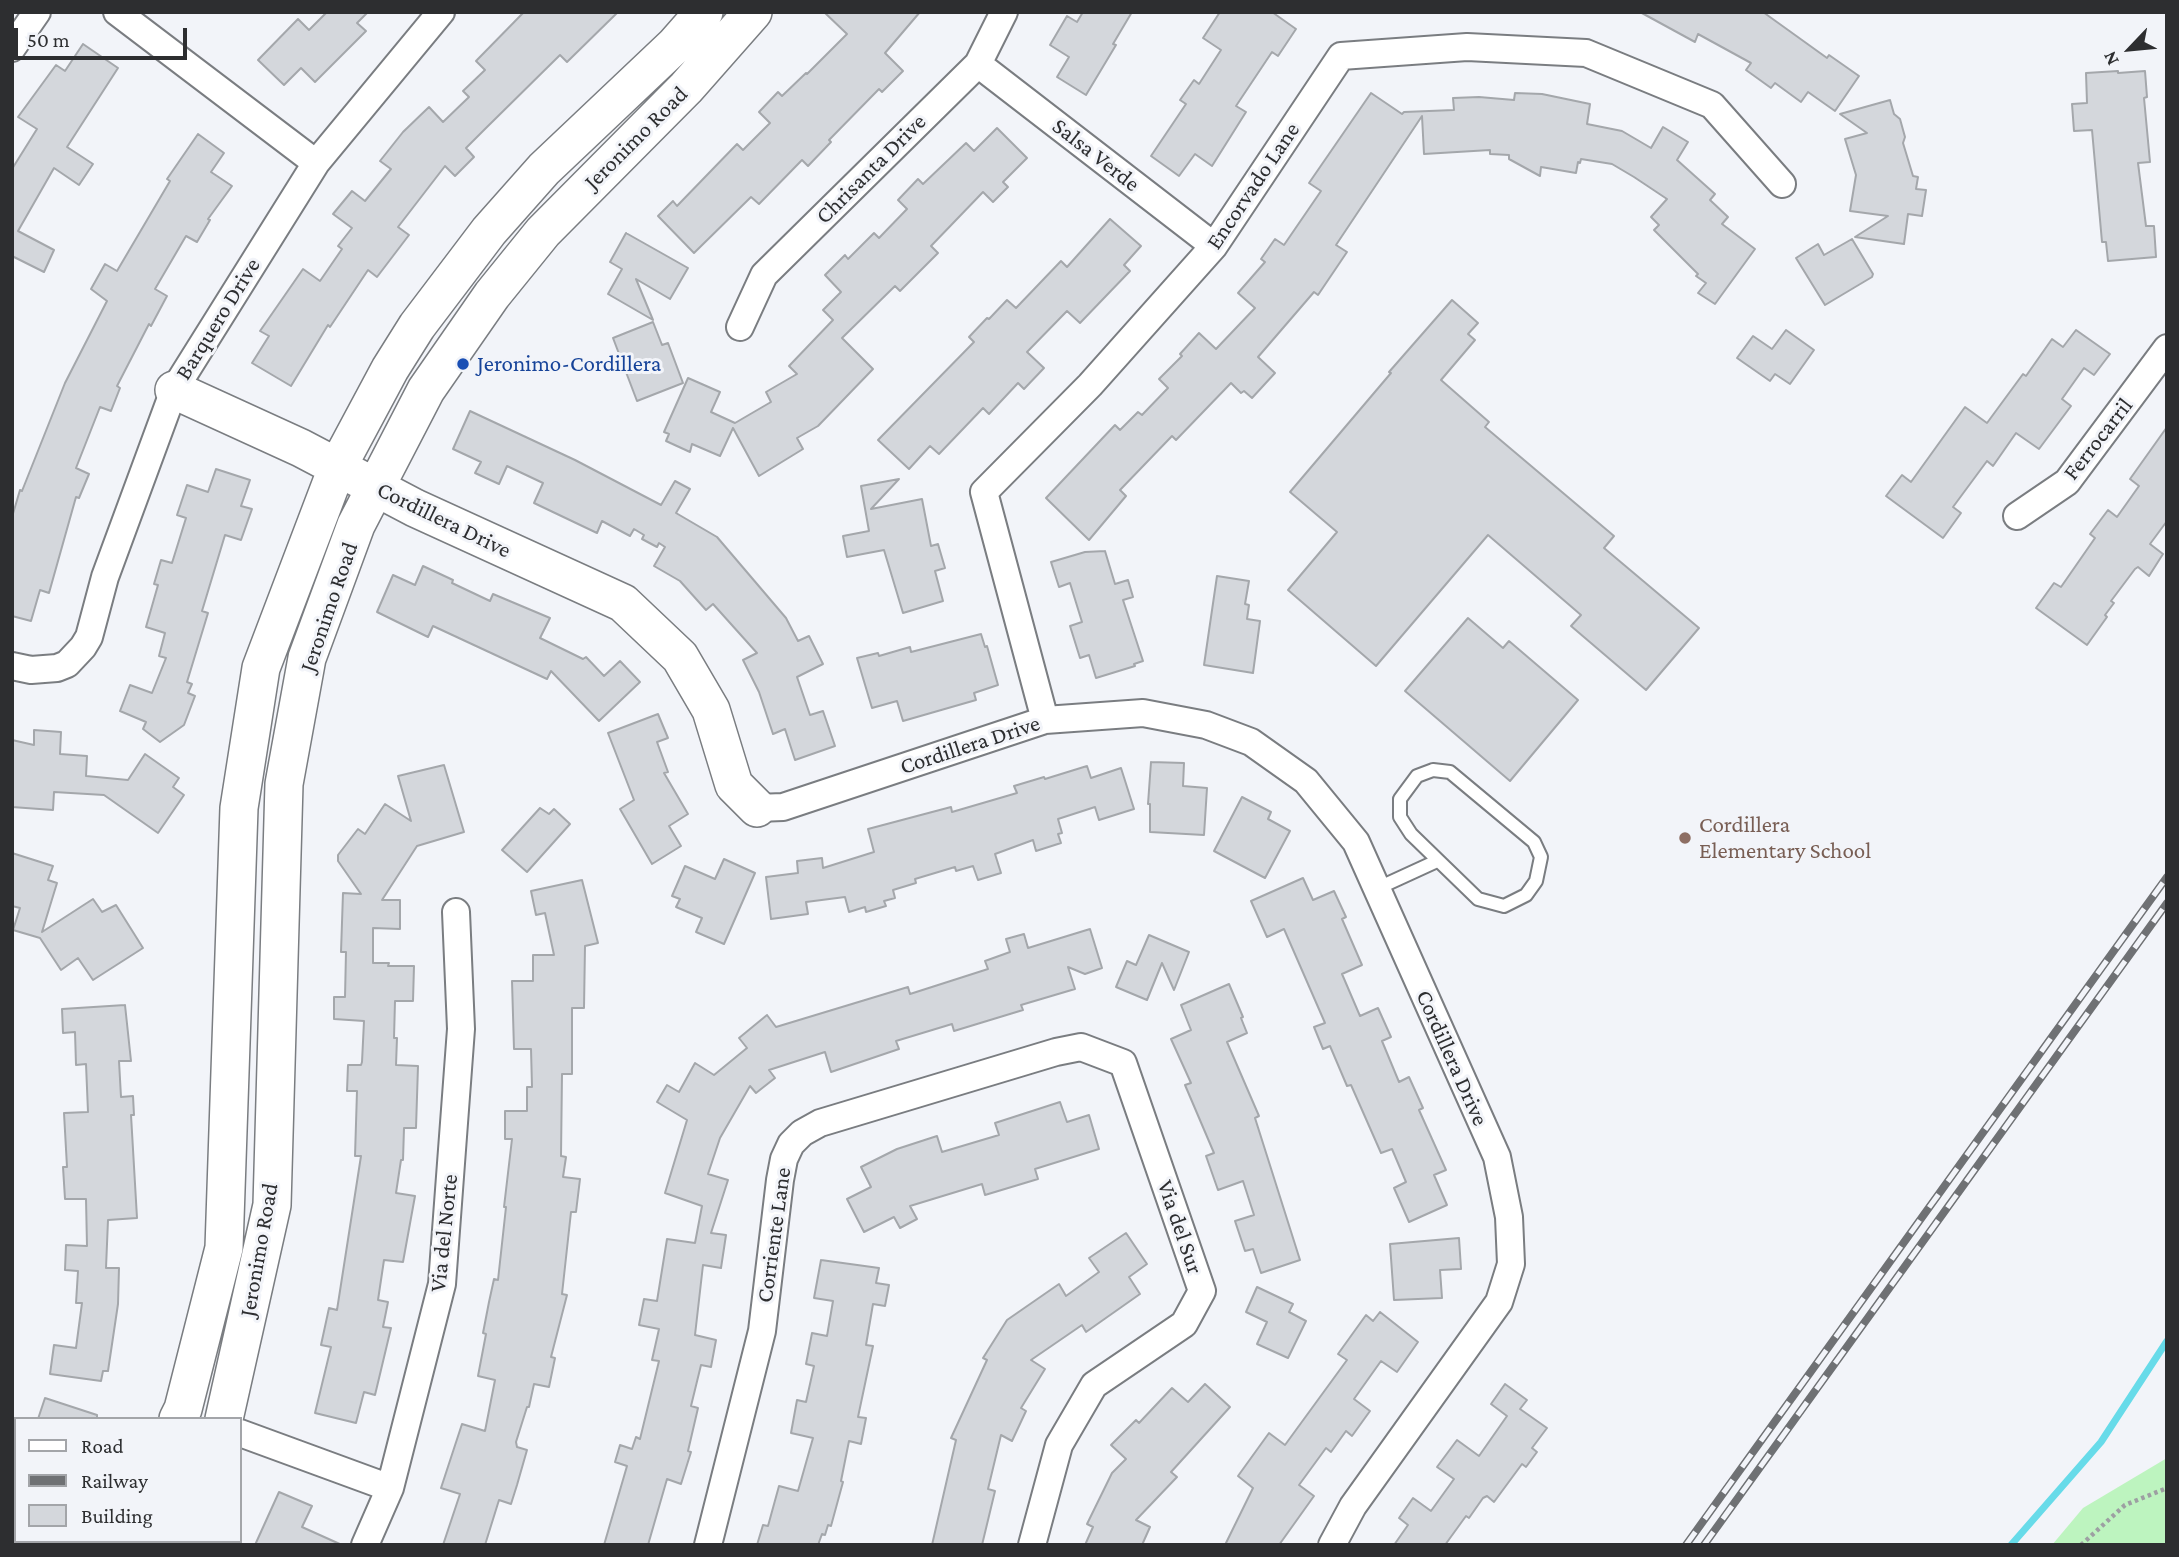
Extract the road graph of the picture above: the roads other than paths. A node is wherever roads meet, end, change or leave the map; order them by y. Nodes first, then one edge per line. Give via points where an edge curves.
1 (37, 12) edge
2 (117, 12) edge
3 (441, 12) edge
4 (704, 12) edge
5 (753, 12) edge
6 (1004, 12) edge
7 (12, 48) edge
8 (978, 64) junction
9 (316, 163) junction
10 (1782, 184) dead end
11 (1214, 246) junction
12 (740, 327) dead end
13 (2167, 348) edge
14 (174, 390) junction
15 (337, 468) junction
16 (374, 487) junction
17 (2017, 516) dead end
18 (12, 666) edge
19 (1045, 720) junction
20 (757, 808) joint
21 (1437, 861) junction
22 (1376, 889) junction
23 (456, 912) dead end
24 (1081, 1047) joint
25 (189, 1416) edge
26 (225, 1417) edge
27 (242, 1434) edge
28 (390, 1488) junction
29 (365, 1545) edge
30 (708, 1545) edge
31 (1032, 1545) edge
32 (1332, 1545) edge

1 - 7 street
2 - 9 street
3 - 9 street, Barquero Drive
4 - 15 main road, Jeronimo Road via 675,46 544,169 489,231 417,326
5 - 16 main road, Jeronimo Road via 686,88 543,232 492,295 426,390
6 - 8 street, Chrisanta Drive
8 - 11 street, Salsa Verde
8 - 12 street, Chrisanta Drive via 764,275
9 - 14 street, Barquero Drive
10 - 11 street, Encorvado Lane via 1712,105 1586,53 1467,47 1341,56
11 - 19 street, Encorvado Lane via 1090,385 984,492
13 - 17 street, Ferrocarril via 2067,482
14 - 15 main road, Cordillera Drive
14 - 18 street, Barquero Drive via 104,578 89,637 57,668
15 - 16 main road, Cordillera Drive
15 - 25 main road, Jeronimo Road via 261,668 239,808 224,1248
16 - 20 main road, Cordillera Drive via 623,603 680,657 711,710 734,785
16 - 26 main road, Jeronimo Road via 307,658 284,784 272,1205
19 - 20 street, Cordillera Drive via 783,807
19 - 22 street, Cordillera Drive via 1143,713 1206,725 1251,742 1306,781 1356,842
21 - 21 lane via 1478,899 1504,906 1526,895 1536,881 1541,857 1534,842 1450,772 1433,770 1416,776 1400,799 1400,817
21 - 22 lane
22 - 32 street, Cordillera Drive via 1497,1157 1509,1217 1511,1264 1499,1301 1353,1506
23 - 28 street, Via del Norte via 461,1029 442,1284
24 - 30 street, Corriente Lane via 820,1123 791,1144 780,1180 762,1331
24 - 31 street, Via del Sur via 1123,1063 1202,1291 1184,1324 1094,1385 1059,1445
27 - 28 street
28 - 29 street, Via del Norte

